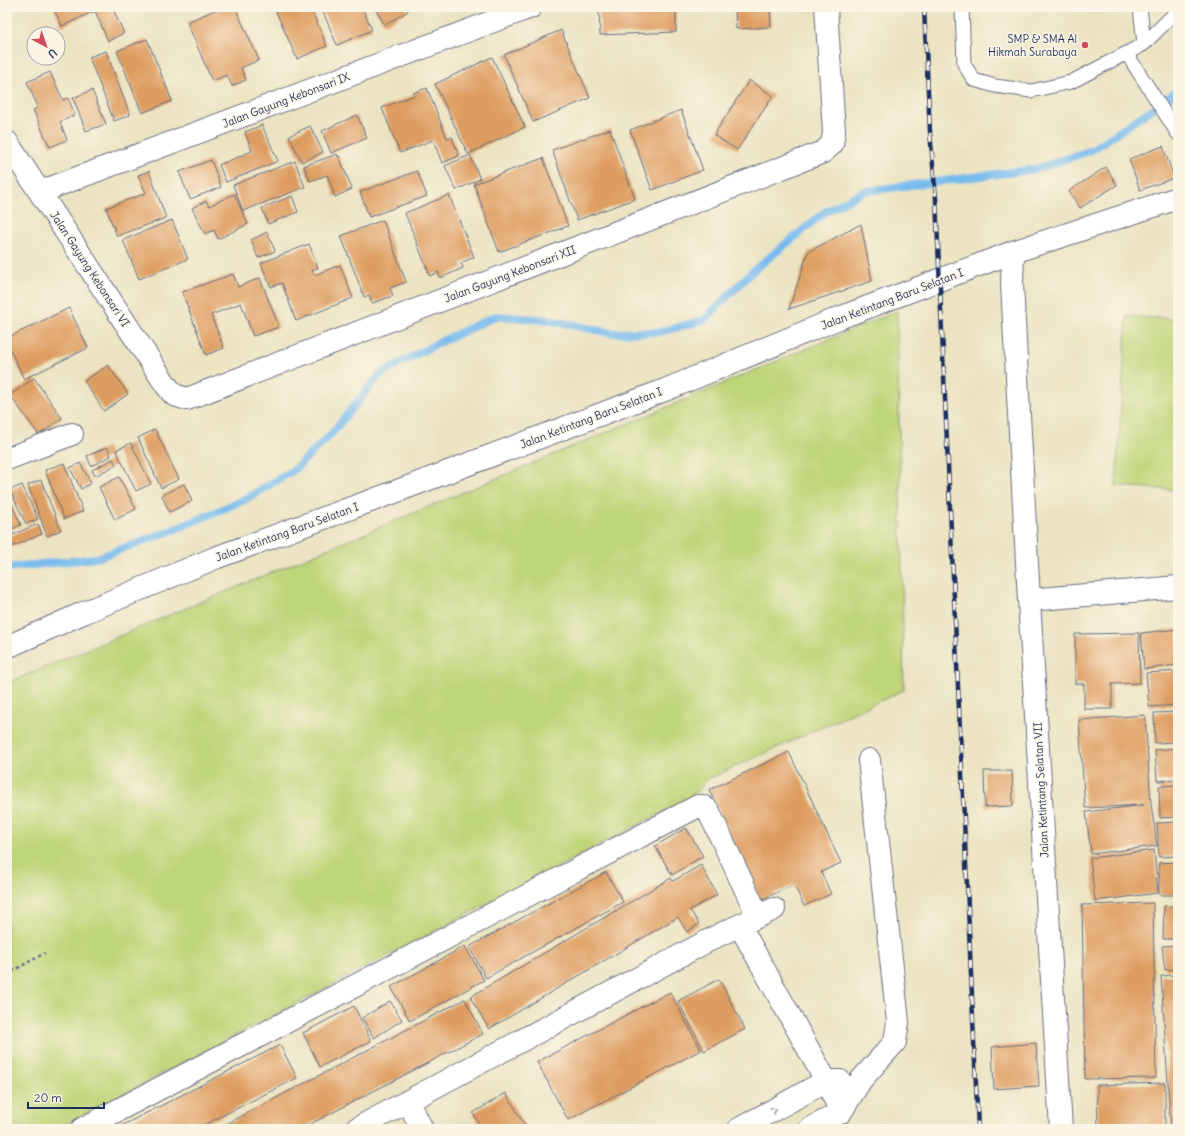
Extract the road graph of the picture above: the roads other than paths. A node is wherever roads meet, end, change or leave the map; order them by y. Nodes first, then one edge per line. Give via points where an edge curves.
1 (531, 7) edge
2 (826, 7) edge
3 (962, 7) edge
4 (1140, 7) edge
5 (1178, 10) edge
6 (1144, 44) junction
7 (1127, 54) junction
8 (1178, 134) edge
9 (7, 142) edge
10 (40, 192) junction
11 (1178, 198) edge
12 (1013, 252) junction
13 (174, 395) joint
14 (72, 434) dead end
15 (7, 459) edge
16 (1178, 587) edge
17 (1029, 600) junction
18 (7, 648) edge
19 (869, 760) dead end
20 (757, 917) junction
21 (862, 1080) junction
22 (826, 1081) junction
23 (408, 1100) junction
24 (841, 1112) junction
25 (82, 1129) edge
26 (356, 1129) edge
27 (422, 1129) edge
28 (739, 1129) edge
29 (810, 1129) edge
30 (1061, 1129) edge

1 - 10 street, Jalan Gayung Kebonsari IX
2 - 13 street, Jalan Gayung Kebonsari XII via 834,132 832,144 823,152 187,399
3 - 7 lane via 964,64 974,80 995,86 1031,91 1071,82
4 - 6 lane
5 - 6 lane
6 - 7 lane
7 - 8 lane
9 - 10 street, Jalan Gayung Kebonsari VI
10 - 13 street, Jalan Gayung Kebonsari VI
11 - 12 street, Jalan Ketintang Baru Selatan I
12 - 17 street, Jalan Ketintang Selatan VII via 1012,284
12 - 18 street, Jalan Ketintang Baru Selatan I via 839,318 665,390 215,558 82,613
14 - 15 street
16 - 17 street
17 - 30 street, Jalan Ketintang Selatan VII
19 - 21 street via 898,1022 895,1042
20 - 22 street
20 - 23 street
20 - 25 street via 708,810 698,806
21 - 22 street
21 - 24 street
22 - 24 street
28 -> 22 street
23 - 26 street
23 - 27 street
24 - 29 street

